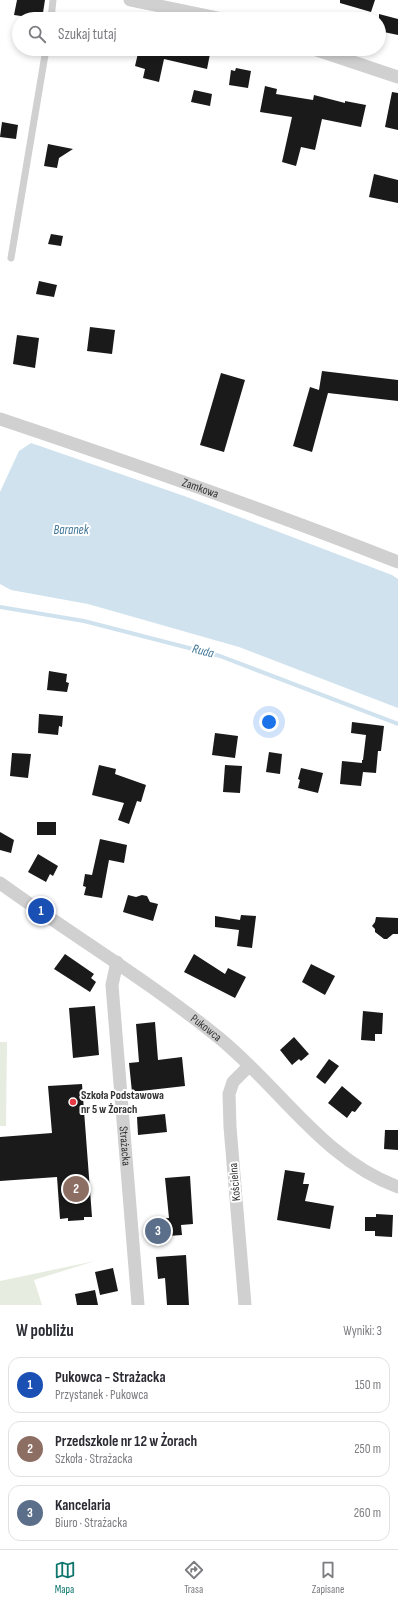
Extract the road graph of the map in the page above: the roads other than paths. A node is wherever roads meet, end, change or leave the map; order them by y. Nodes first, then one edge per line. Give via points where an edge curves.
1 (53, 0) edge
2 (130, 0) edge
3 (52, 12) edge
4 (189, 12) edge
5 (45, 56) edge
6 (335, 56) edge
7 (398, 77) edge
8 (11, 258) dead end
9 (0, 419) edge
10 (398, 562) edge
11 (0, 883) edge
12 (117, 962) junction
13 (250, 1066) junction
14 (398, 1187) edge
15 (138, 1305) edge
16 (245, 1305) edge

1 - 3 lane
2 - 4 street
5 - 8 lane
6 - 7 street
9 - 10 street, Zamkowa via 151,470
11 - 12 street, Pukowca
12 - 13 street, Pukowca via 218,1038
12 - 15 street, Strażacka via 112,985
13 - 14 street, Pukowca via 323,1140 351,1162 382,1181
13 - 16 street, Kościelna via 233,1082 229,1094

